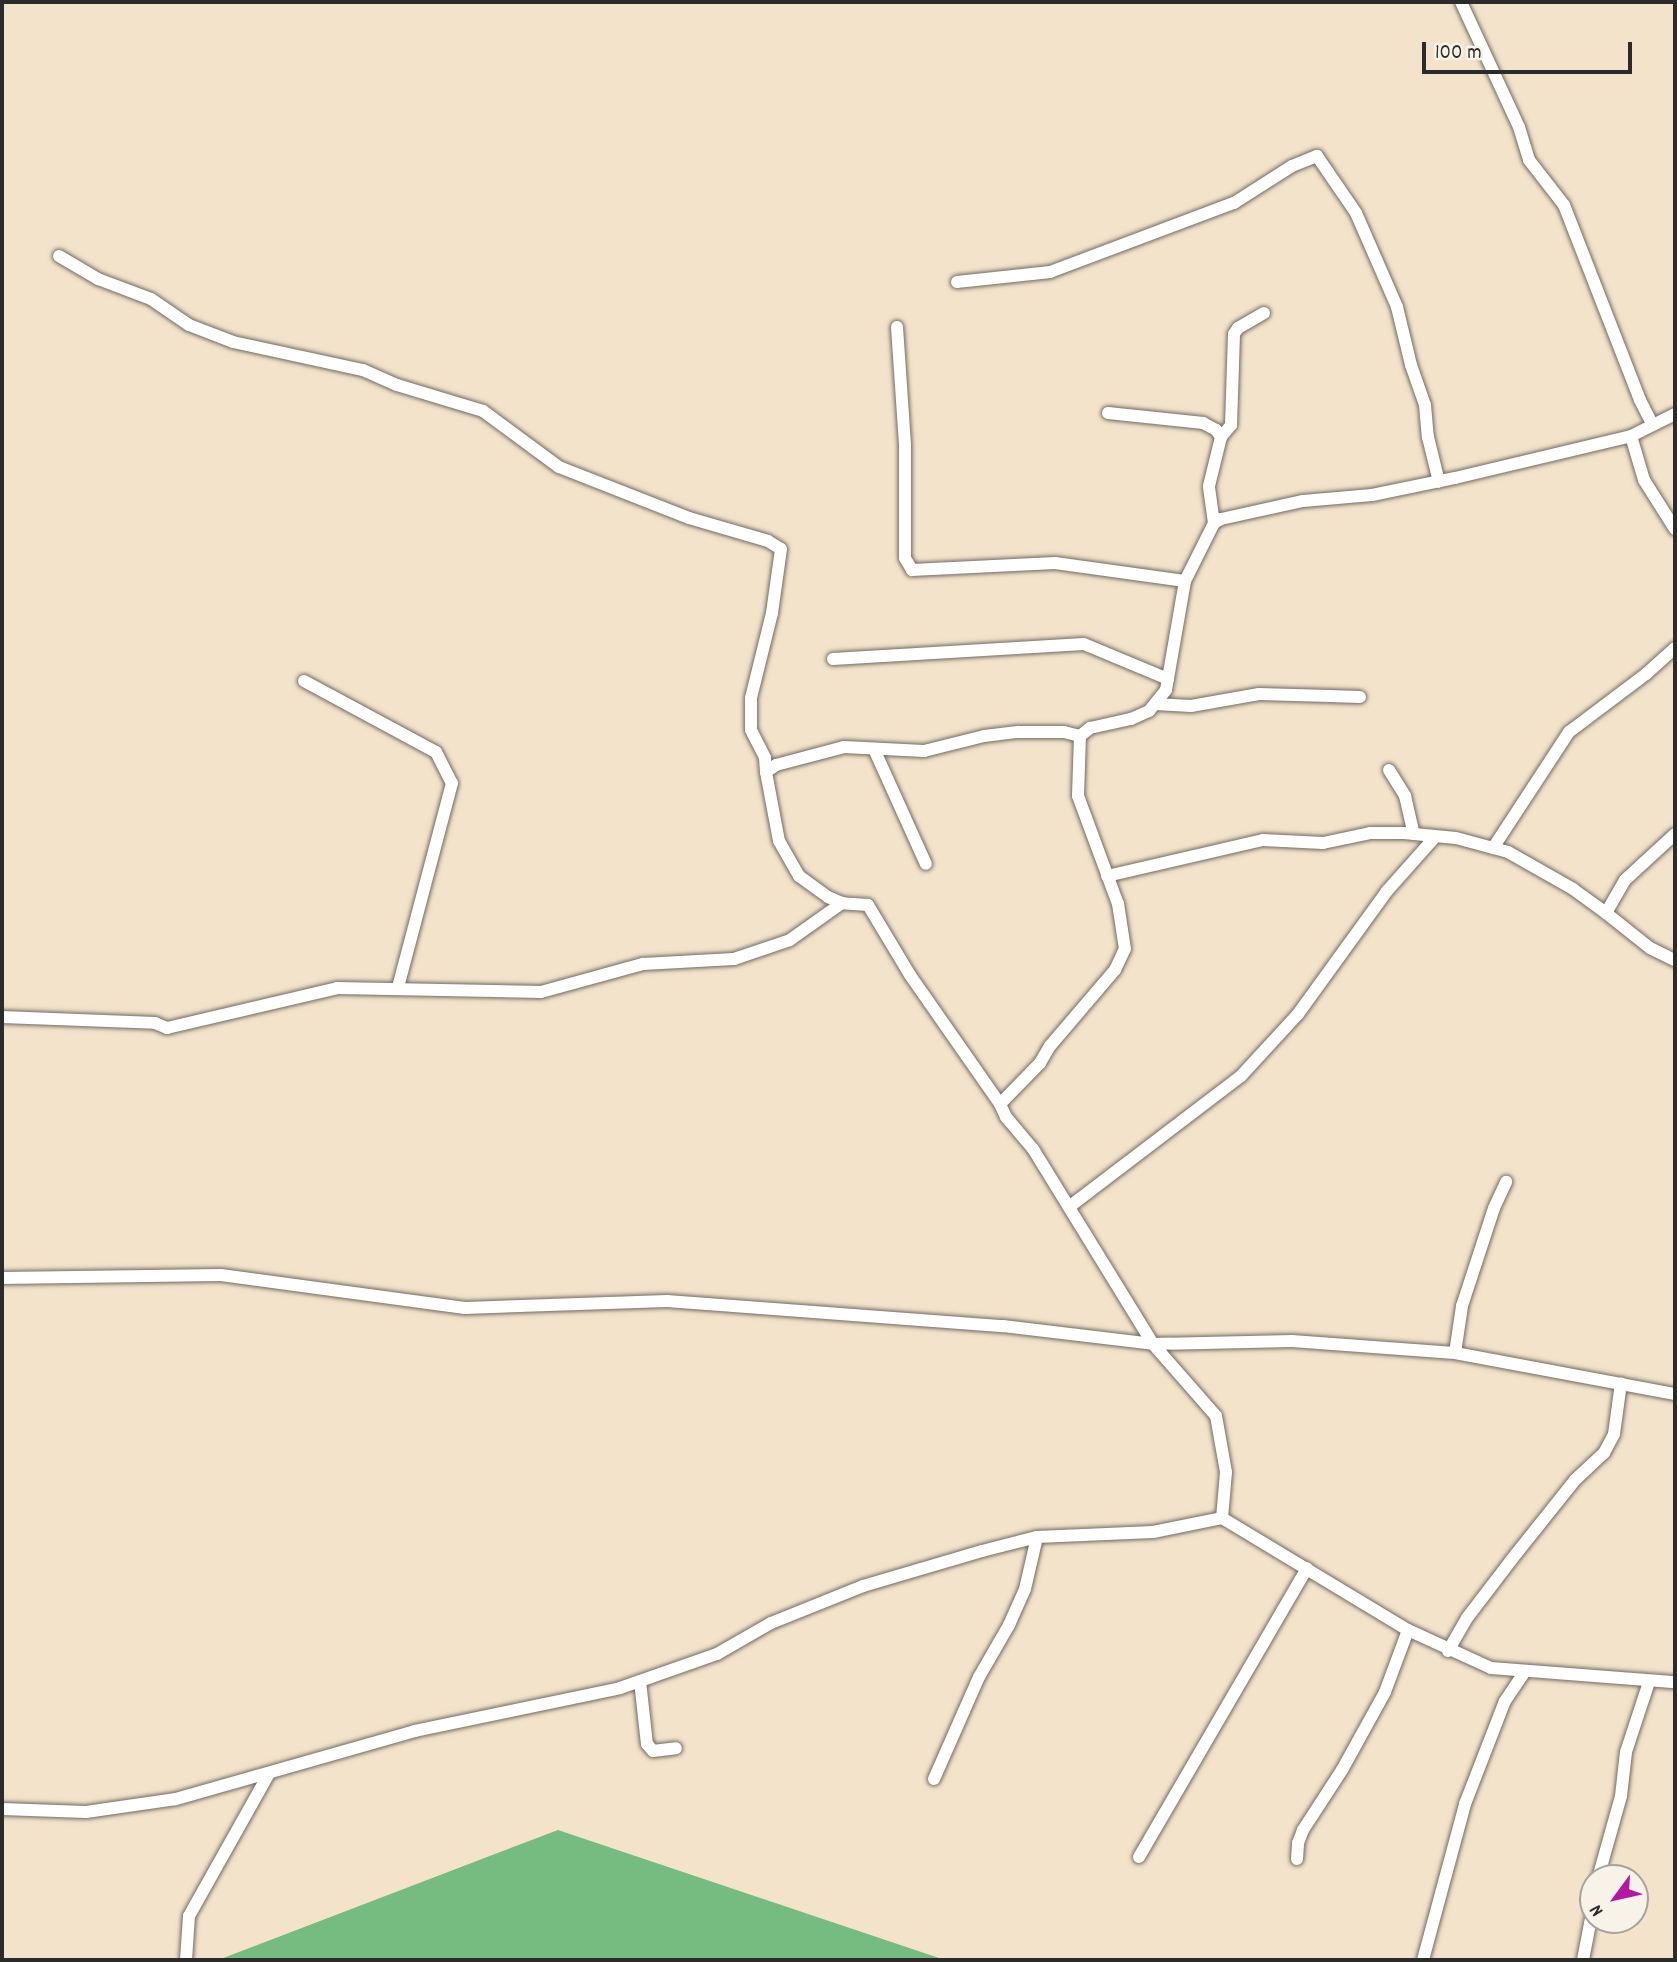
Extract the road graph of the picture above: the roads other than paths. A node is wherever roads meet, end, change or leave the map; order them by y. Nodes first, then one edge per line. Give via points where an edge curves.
1 (1461, 2) edge
2 (59, 256) dead end
3 (957, 282) dead end
4 (1264, 313) dead end
5 (897, 327) dead end
6 (1108, 413) dead end
7 (1675, 414) edge
8 (1653, 425) junction
9 (1631, 436) junction
10 (1221, 437) junction
11 (1439, 482) junction
12 (1214, 523) junction
13 (1675, 529) edge
14 (1185, 581) junction
15 (1675, 648) edge
16 (833, 659) dead end
17 (1168, 679) junction
18 (304, 681) dead end
19 (1360, 697) dead end
20 (1155, 704) junction
21 (1080, 736) junction
22 (874, 749) junction
23 (1389, 770) dead end
24 (766, 772) junction
25 (1414, 834) junction
26 (1675, 834) edge
27 (1435, 837) junction
28 (1493, 848) junction
29 (926, 864) dead end
30 (1107, 876) junction
31 (842, 903) junction
32 (1606, 913) junction
33 (1675, 960) edge
34 (398, 987) junction
35 (2, 1017) edge
36 (1000, 1104) junction
37 (1506, 1182) dead end
38 (1069, 1208) junction
39 (2, 1278) edge
40 (1153, 1345) junction
41 (1455, 1353) junction
42 (1621, 1383) junction
43 (1675, 1394) edge
44 (1222, 1518) junction
45 (1037, 1537) junction
46 (1307, 1568) junction
47 (1408, 1630) junction
48 (1448, 1651) junction
49 (1524, 1673) junction
50 (640, 1681) junction
51 (1649, 1682) junction
52 (1675, 1682) edge
53 (676, 1748) dead end
54 (268, 1775) junction
55 (933, 1779) dead end
56 (2, 1809) edge
57 (1139, 1857) dead end
58 (1297, 1858) dead end
59 (1602, 1864) edge
60 (1588, 1934) edge
61 (186, 1960) edge
62 (1423, 1960) edge
63 (1583, 1960) edge

1 - 8 street via 1519,127 1529,160 1564,205
2 - 24 street via 97,279 151,299 189,325 233,342 363,370 483,411 559,467 781,549 772,613 751,698 751,730 765,758
3 - 11 street via 1050,272 1234,203 1292,166 1317,156 1356,213 1397,307 1425,405
4 - 10 street via 1234,334 1231,425
5 - 14 street via 905,445 905,558 912,570 1055,563
6 - 10 street via 1203,423
7 - 8 street
8 - 9 street
9 - 11 street
9 - 13 street via 1644,480
10 - 12 street via 1209,486
11 - 12 street via 1373,495 1303,501
12 - 14 street
14 - 17 street
15 - 28 street via 1569,732
16 - 17 street via 1084,644
17 - 20 street
18 - 34 street via 436,752 452,783
19 - 20 street via 1259,694 1191,706
20 - 21 street via 1131,719 1098,726
21 - 22 street via 1018,732 924,751
21 - 30 street via 1078,796
22 - 24 street via 844,747 776,765
22 - 29 street
23 - 25 street via 1405,796
24 - 31 street via 779,841 799,876
25 - 27 street
25 - 30 street via 1370,833 1323,844 1263,840
26 - 32 street via 1625,880
27 - 28 street
27 - 38 street via 1387,891 1298,1014 1241,1076
28 - 32 street via 1573,889
30 - 36 street via 1118,904 1125,949 1120,960 1040,1063
31 - 34 street via 790,940 734,959 643,964 541,992
31 - 36 street via 868,905 910,975
32 - 33 street via 1650,948
34 - 35 street via 337,988 167,1028 155,1023
36 - 38 street
37 - 41 street via 1462,1306
38 - 40 street
39 - 40 street via 221,1275 465,1308 667,1301 990,1325
40 - 41 street via 1292,1340
40 - 44 street via 1216,1416 1226,1472
41 - 42 street
42 - 43 street
42 - 48 street via 1614,1434 1604,1453 1516,1554
44 - 45 street via 1153,1532
44 - 46 street
45 - 50 street via 863,1586 771,1623 717,1654
45 - 55 street via 1025,1589
46 - 47 street
46 - 57 street
47 - 48 street
47 - 58 street via 1385,1692 1303,1830
48 - 49 street via 1491,1668
49 - 51 street via 1619,1676
49 - 62 street via 1505,1701 1465,1804
50 - 53 street via 646,1744 653,1751
50 - 54 street via 415,1731
51 - 52 street
51 - 59 street via 1626,1752 1621,1796
54 - 56 street via 176,1799 86,1812
54 - 61 street via 189,1916
60 - 63 street

